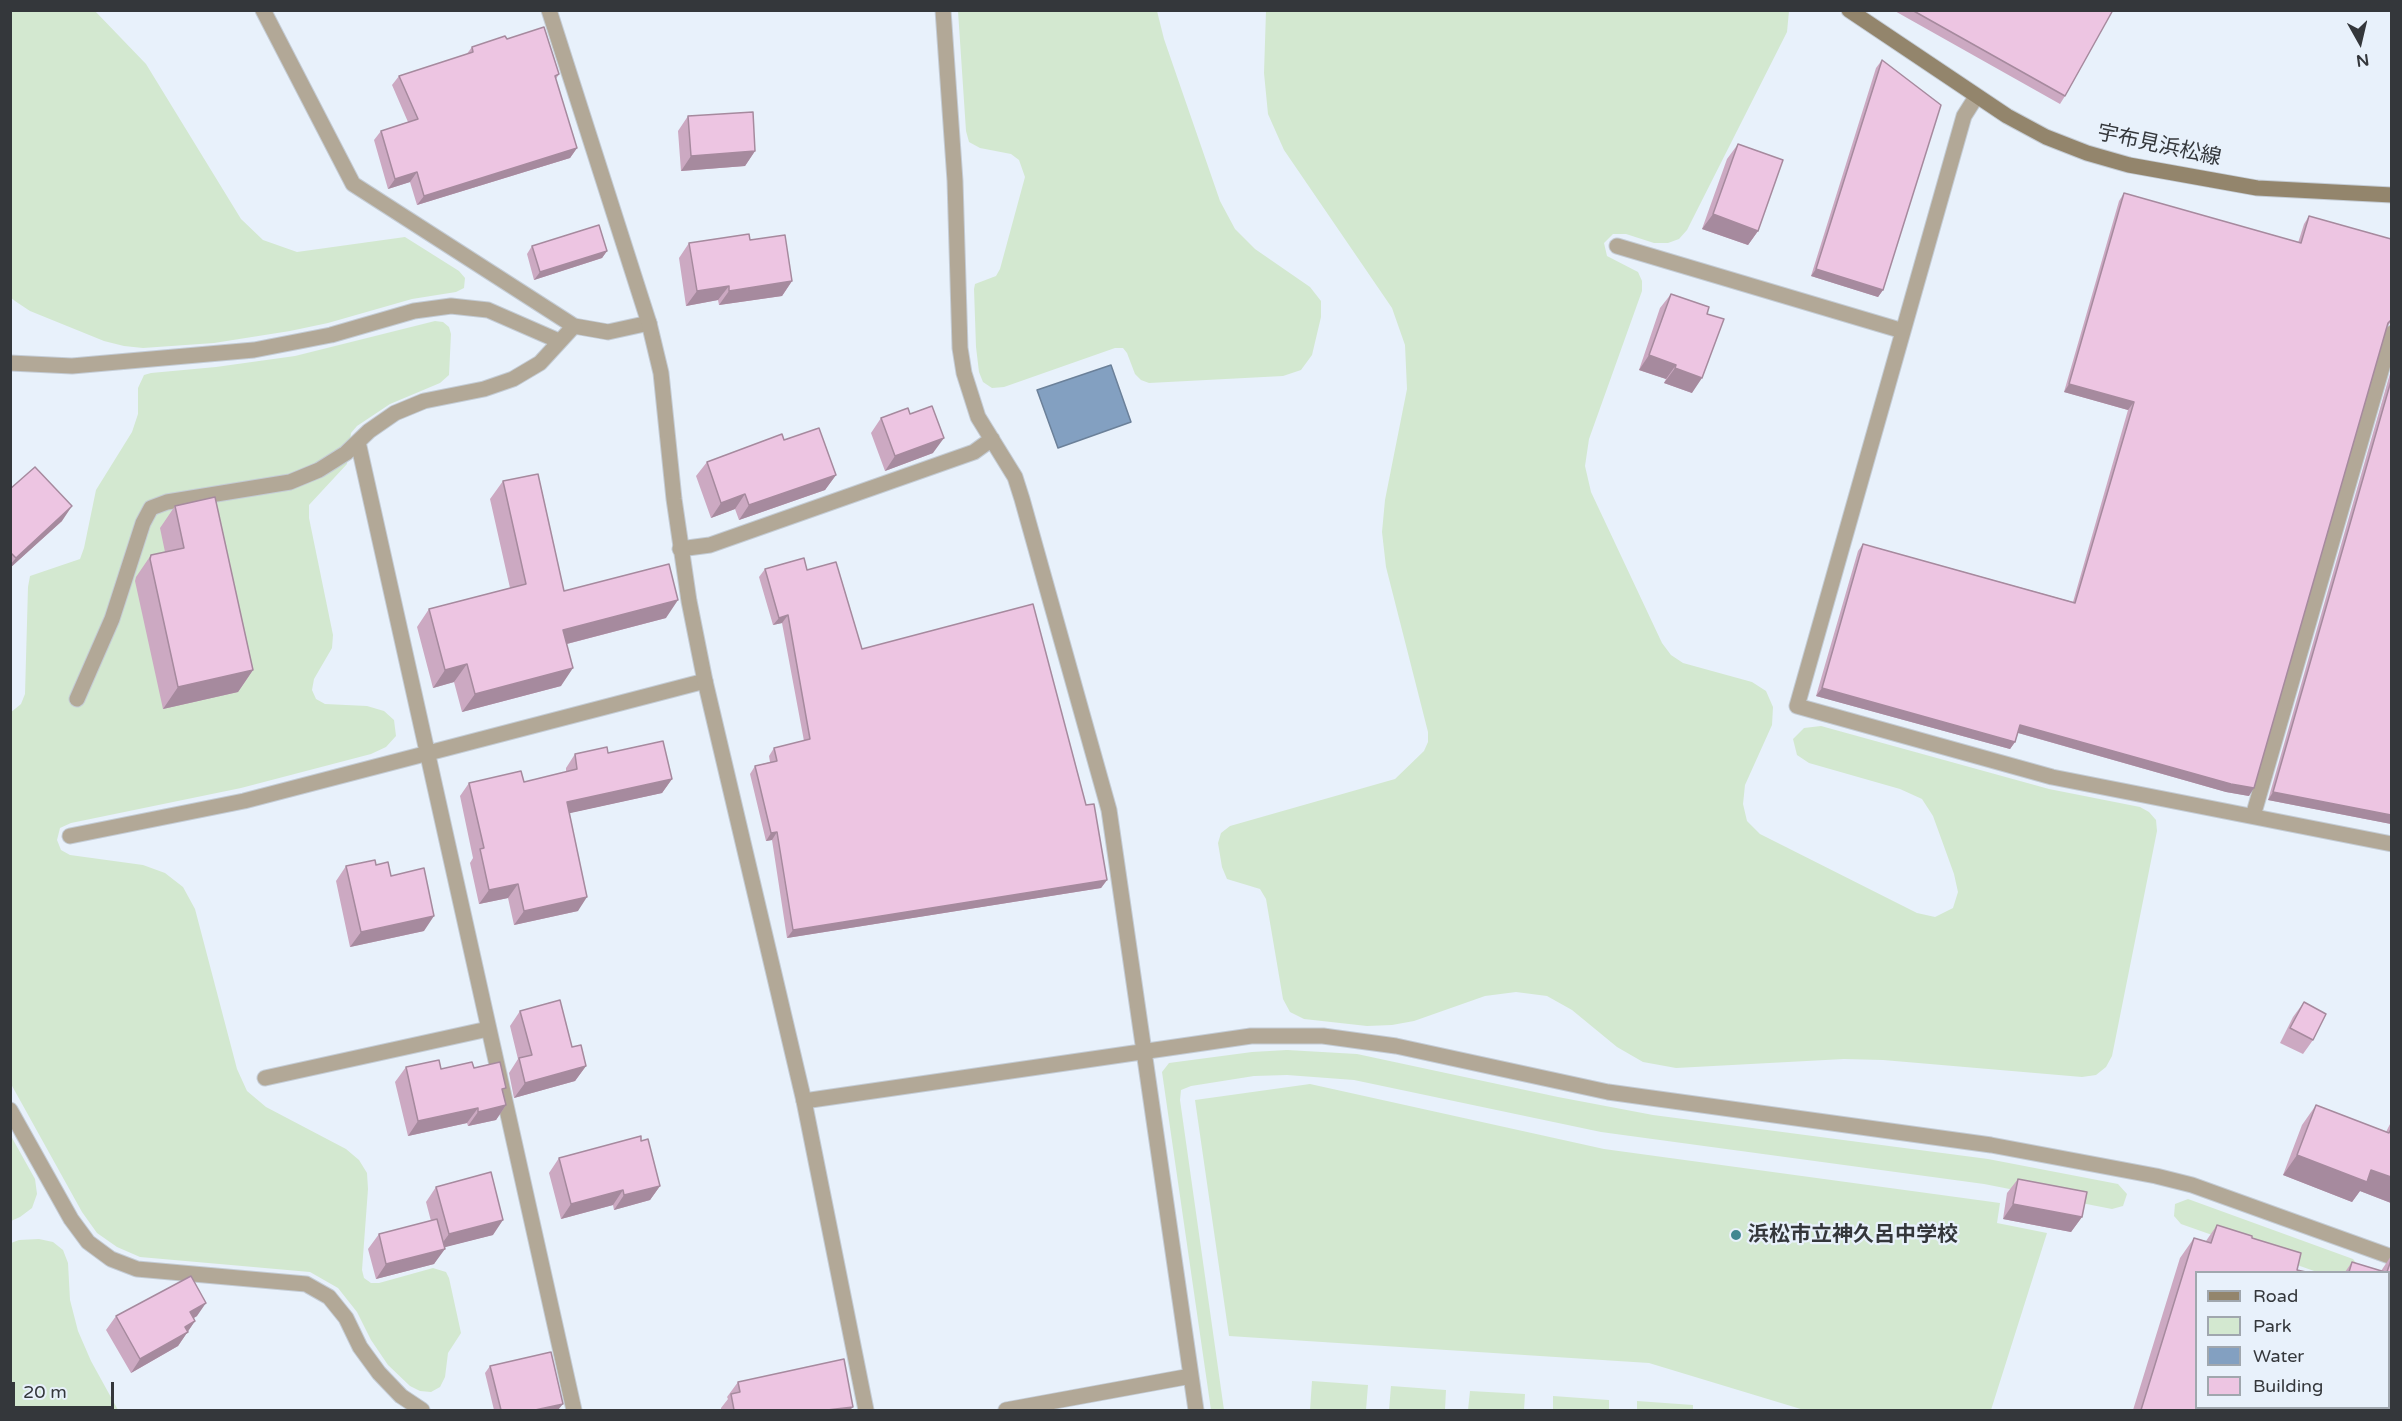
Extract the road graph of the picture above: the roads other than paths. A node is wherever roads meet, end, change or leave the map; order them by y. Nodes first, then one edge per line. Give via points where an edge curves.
1 (263, 10) edge
2 (549, 10) edge
3 (943, 10) edge
4 (1849, 10) edge
5 (1976, 97) junction
6 (2391, 195) edge
7 (1617, 246) dead end
8 (649, 323) junction
9 (574, 326) junction
10 (1903, 331) junction
11 (2391, 333) edge
12 (559, 342) junction
13 (10, 363) edge
14 (992, 439) junction
15 (358, 442) junction
16 (680, 549) junction
17 (705, 681) junction
18 (77, 699) dead end
19 (426, 753) junction
20 (2253, 816) junction
21 (70, 836) dead end
22 (2391, 844) edge
23 (488, 1029) junction
24 (1144, 1051) junction
25 (265, 1078) dead end
26 (804, 1101) junction
27 (10, 1110) edge
28 (2391, 1257) edge
29 (1191, 1376) junction
30 (422, 1410) edge
31 (574, 1410) edge
32 (866, 1410) edge
33 (1006, 1410) edge
34 (1196, 1410) edge

1 - 9 street via 353,184
2 - 8 street
3 - 14 street via 955,181 960,348 969,396
4 - 5 main road, 宇布見浜松線
5 - 6 main road, 宇布見浜松線 via 2046,136 2129,165 2258,188
5 - 10 street via 1964,116
7 - 10 street
8 - 9 street via 608,332
8 - 16 street via 661,373
9 - 12 street
10 - 20 street via 1797,706 2052,777
11 - 20 street
12 - 13 street via 488,310 451,306 414,311 312,340 234,353 72,366
12 - 15 street via 540,363 513,379 424,401 395,413
14 - 16 street via 974,452 710,545
14 - 24 street via 1015,477 1022,499 1109,810
15 - 18 street via 319,470 290,482 151,508 112,619
15 - 19 street
16 - 17 street
17 - 19 street
17 - 26 street
19 - 21 street via 244,801
19 - 23 street
20 - 22 street
23 - 25 street
23 - 31 street
24 - 26 street
24 - 28 street via 1251,1036 1360,1040 1608,1092 1991,1144 2201,1188
24 - 29 street
26 - 32 street
27 - 30 street via 71,1219 88,1242 111,1259 138,1269 306,1284 329,1297 378,1373
29 - 33 street
29 - 34 street

